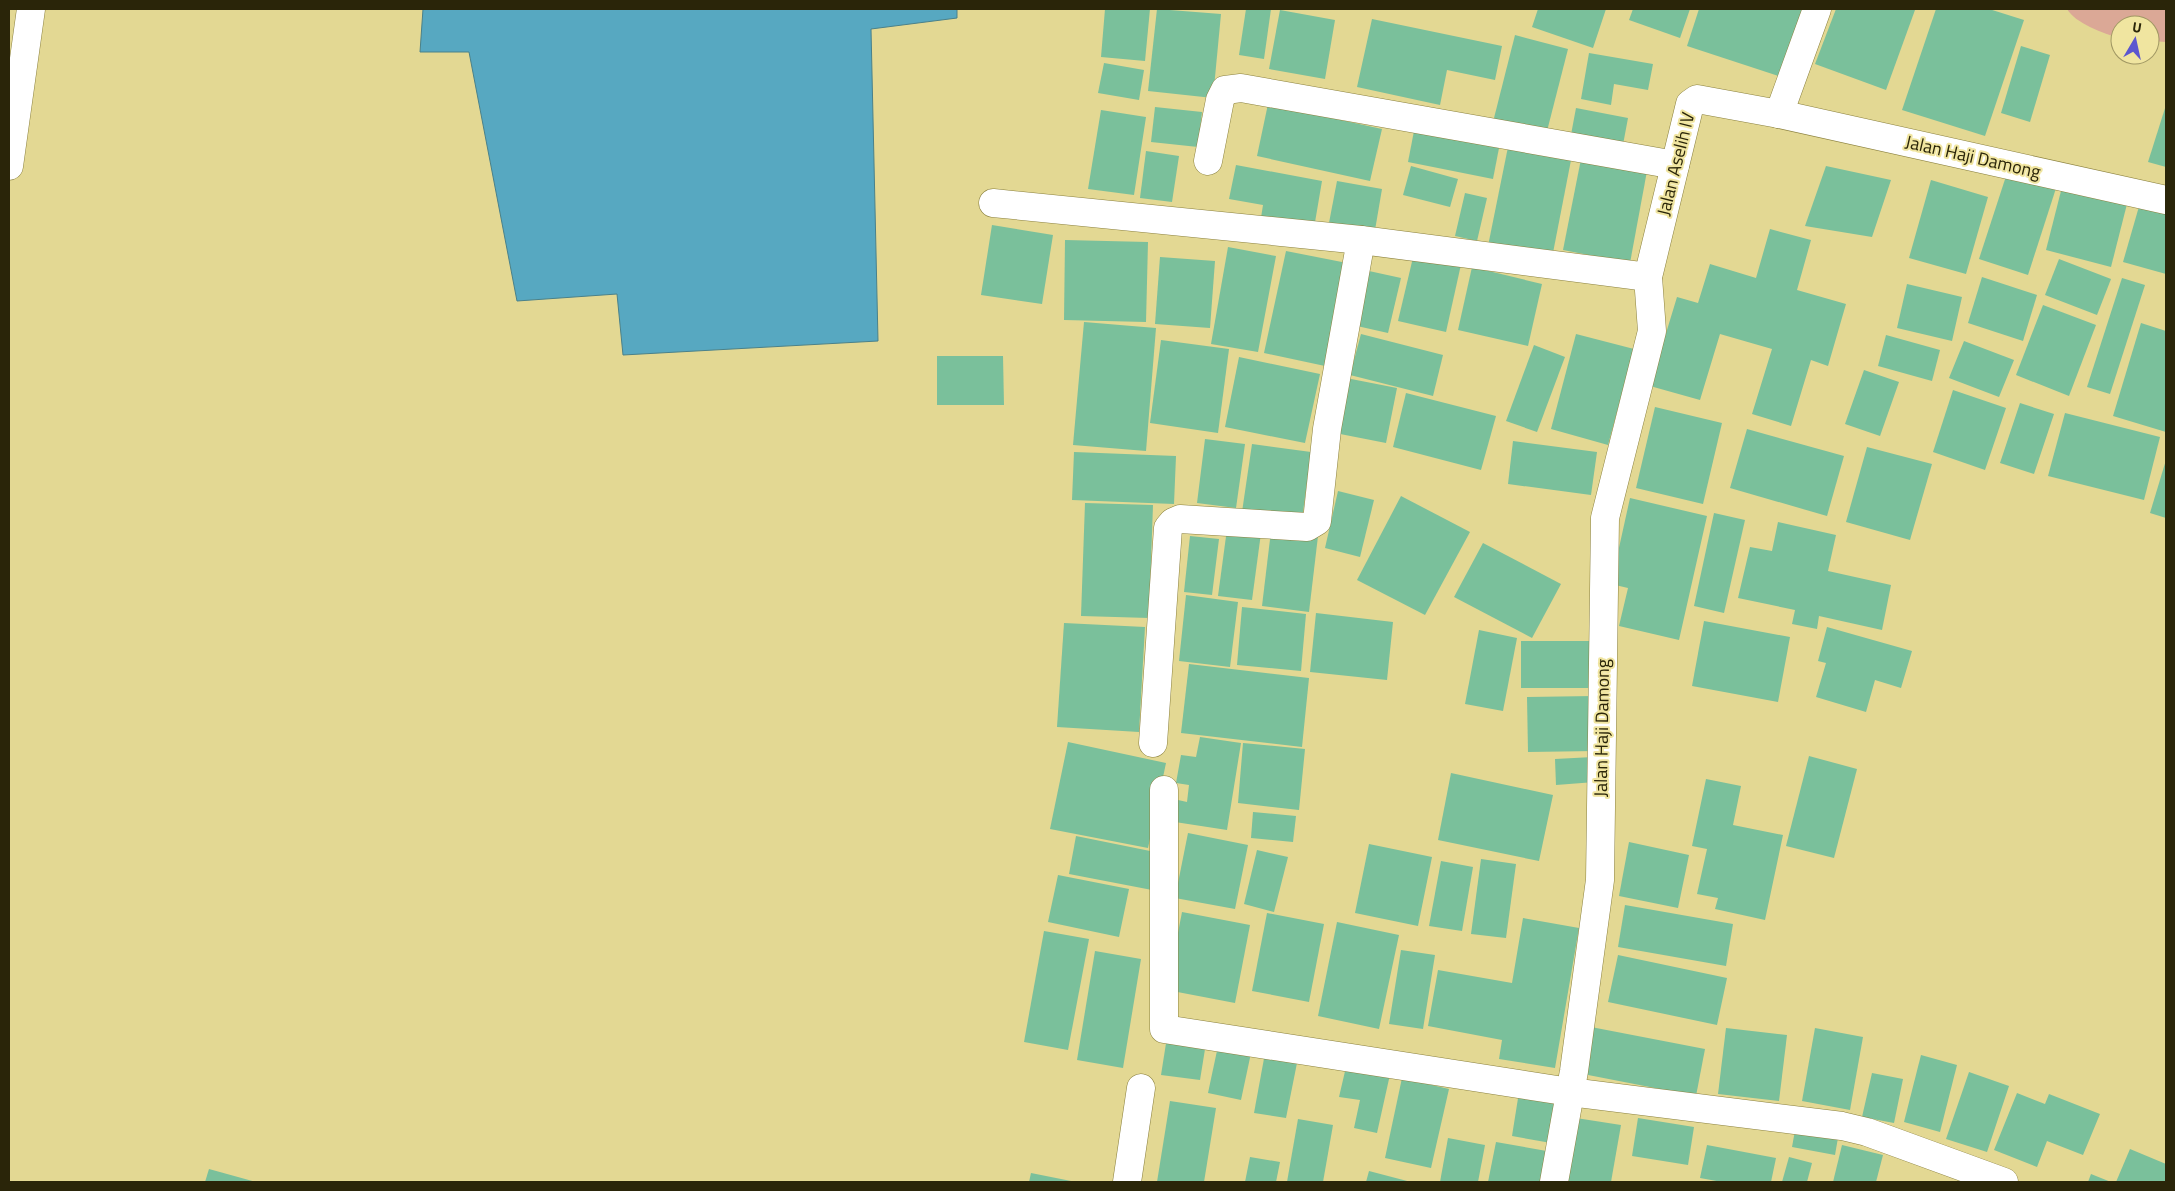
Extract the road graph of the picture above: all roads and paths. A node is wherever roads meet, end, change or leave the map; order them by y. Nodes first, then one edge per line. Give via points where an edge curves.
1 (31, 9) edge
2 (1818, 9) edge
3 (1779, 114) junction
4 (1208, 160) dead end
5 (1675, 165) junction
6 (9, 166) edge
7 (2166, 200) edge
8 (993, 203) dead end
9 (1361, 240) junction
10 (1648, 277) junction
11 (1153, 742) dead end
12 (1164, 790) dead end
13 (1141, 1088) dead end
14 (1570, 1092) junction
15 (1127, 1182) edge
16 (1554, 1182) edge
17 (2004, 1182) edge

1 - 6 street
2 - 3 street
3 - 5 street, Jalan Aselih IV via 1697,99 1690,104
3 - 7 street, Jalan Haji Damong
4 - 5 street via 1225,90 1241,88
5 - 10 street, Jalan Aselih IV
8 - 9 street
9 - 10 street
9 - 11 street via 1326,429 1317,521 1307,527 1180,519 1168,528
10 - 14 street, Jalan Haji Damong via 1652,331 1605,518 1600,880
12 - 14 street via 1164,1029
13 - 15 street
14 - 16 street, Jalan Haji Damong
14 - 17 street via 1842,1126

